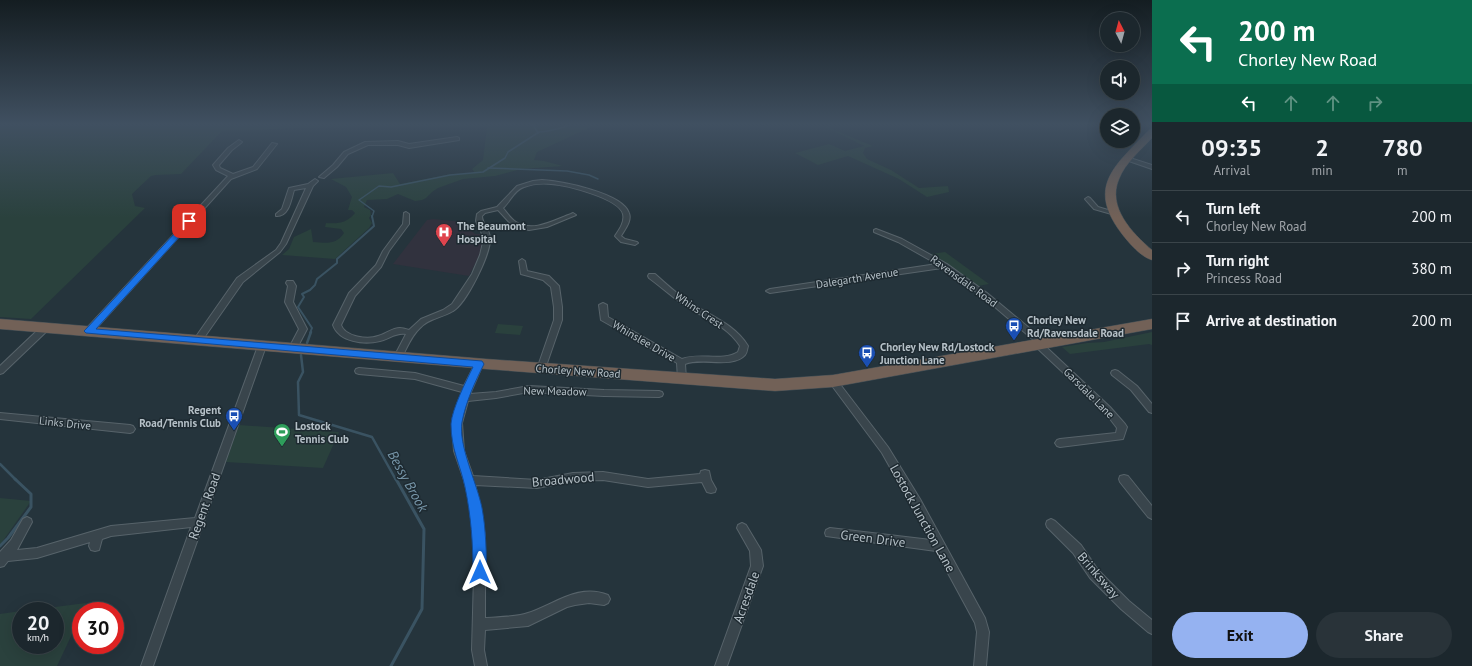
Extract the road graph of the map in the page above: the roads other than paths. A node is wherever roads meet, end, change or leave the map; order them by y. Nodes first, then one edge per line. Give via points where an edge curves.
1 (223, 156) edge
2 (264, 156) edge
3 (342, 156) edge
4 (1131, 156) edge
5 (1128, 159) junction
6 (1152, 167) edge
7 (232, 176) junction
8 (313, 183) junction
9 (1089, 199) dead end
10 (499, 208) junction
11 (1115, 212) junction
12 (406, 214) dead end
13 (278, 215) dead end
14 (573, 215) dead end
15 (876, 231) dead end
16 (635, 243) dead end
17 (1152, 256) edge
18 (522, 261) dead end
19 (945, 265) junction
20 (652, 276) dead end
21 (290, 282) dead end
22 (770, 291) dead end
23 (603, 305) dead end
24 (0, 324) edge
25 (1152, 324) edge
26 (1135, 327) junction
27 (45, 328) junction
28 (1152, 328) edge
29 (89, 331) junction
30 (410, 333) junction
31 (198, 340) junction
32 (1041, 344) junction
33 (262, 346) junction
34 (293, 348) junction
35 (398, 357) junction
36 (681, 362) junction
37 (479, 364) junction
38 (542, 369) junction
39 (0, 371) edge
40 (1113, 372) dead end
41 (364, 373) dead end
42 (682, 379) junction
43 (833, 381) junction
44 (465, 394) junction
45 (659, 394) dead end
46 (1152, 410) edge
47 (0, 416) edge
48 (130, 429) dead end
49 (1060, 443) dead end
50 (1124, 479) dead end
51 (469, 480) junction
52 (711, 490) dead end
53 (1152, 514) edge
54 (27, 522) dead end
55 (198, 522) junction
56 (1050, 523) dead end
57 (742, 528) dead end
58 (830, 533) dead end
59 (940, 546) junction
60 (2, 559) edge
61 (604, 599) dead end
62 (478, 625) junction
63 (1146, 628) edge
64 (147, 666) edge
65 (481, 666) edge
66 (721, 666) edge
67 (980, 666) edge

1 - 7 street via 216,164 218,169
2 - 7 street via 255,168
3 - 8 street via 322,177 314,177
4 - 5 highway
5 - 6 street
5 - 11 highway via 1113,180 1110,191
7 - 29 street
8 - 13 street via 291,189 285,210
8 - 31 street via 284,243 278,251 240,280
9 - 11 street via 1096,208
10 - 14 street via 515,225 528,228 542,227
10 - 16 street via 514,190 523,185 550,182 573,186 611,200 623,208 626,221 618,236 623,241
10 - 30 street via 479,215 478,219 486,235 486,248 476,271 455,306 425,319
11 - 17 highway via 1133,240
12 - 30 street via 406,224 386,251 379,266 352,295 337,325 339,331 344,334 365,339 376,339 400,331
15 - 19 street, Ravensdale Road via 912,246
18 - 38 street via 524,271 546,278 555,286 558,320
19 - 22 street, Dalegarth Avenue
19 - 32 street, Ravensdale Road via 979,290
20 - 36 street, Whins Crest via 684,302 720,322 744,346 742,353 734,358 695,358
21 - 34 street via 292,286 289,302 303,329
23 - 36 street, Whinslee Drive via 604,318
24 - 27 highway, Chorley New Road
25 - 26 highway, Chorley New Road
26 - 28 highway
26 - 32 highway, Chorley New Road
27 - 29 highway, Chorley New Road
27 - 39 street
29 - 31 highway, Chorley New Road
30 - 35 street
31 - 33 highway, Chorley New Road
32 - 43 highway, Chorley New Road
32 - 49 street, Garsdale Lane via 1122,427 1120,436
33 - 34 highway, Chorley New Road
33 - 55 street, Regent Road
34 - 35 highway, Chorley New Road
35 - 37 highway, Chorley New Road
36 - 42 street, Whinslee Drive
37 - 38 highway, Chorley New Road
37 - 44 street
38 - 42 highway, Chorley New Road
40 - 46 street via 1134,388
41 - 44 street via 416,376
42 - 43 highway, Chorley New Road via 775,385
43 - 59 street, Lostock Junction Lane via 885,450
44 - 45 street, New Meadow via 496,395 529,389 647,397
44 - 51 street via 457,423 459,451
47 - 48 street, Links Drive
50 - 53 street
51 - 52 street, Broadwood via 537,484 573,477 603,476 648,483 705,476
51 - 62 street via 480,537
54 - 60 street via 15,544
55 - 60 street via 118,530 96,540
55 - 64 street, Regent Road
56 - 63 street, Brinksway
57 - 66 street, Acresdale via 755,550 757,566
58 - 59 street, Green Drive
59 - 67 street, Lostock Junction Lane via 981,622 983,632
61 - 62 street via 575,599 528,620
62 - 65 street

